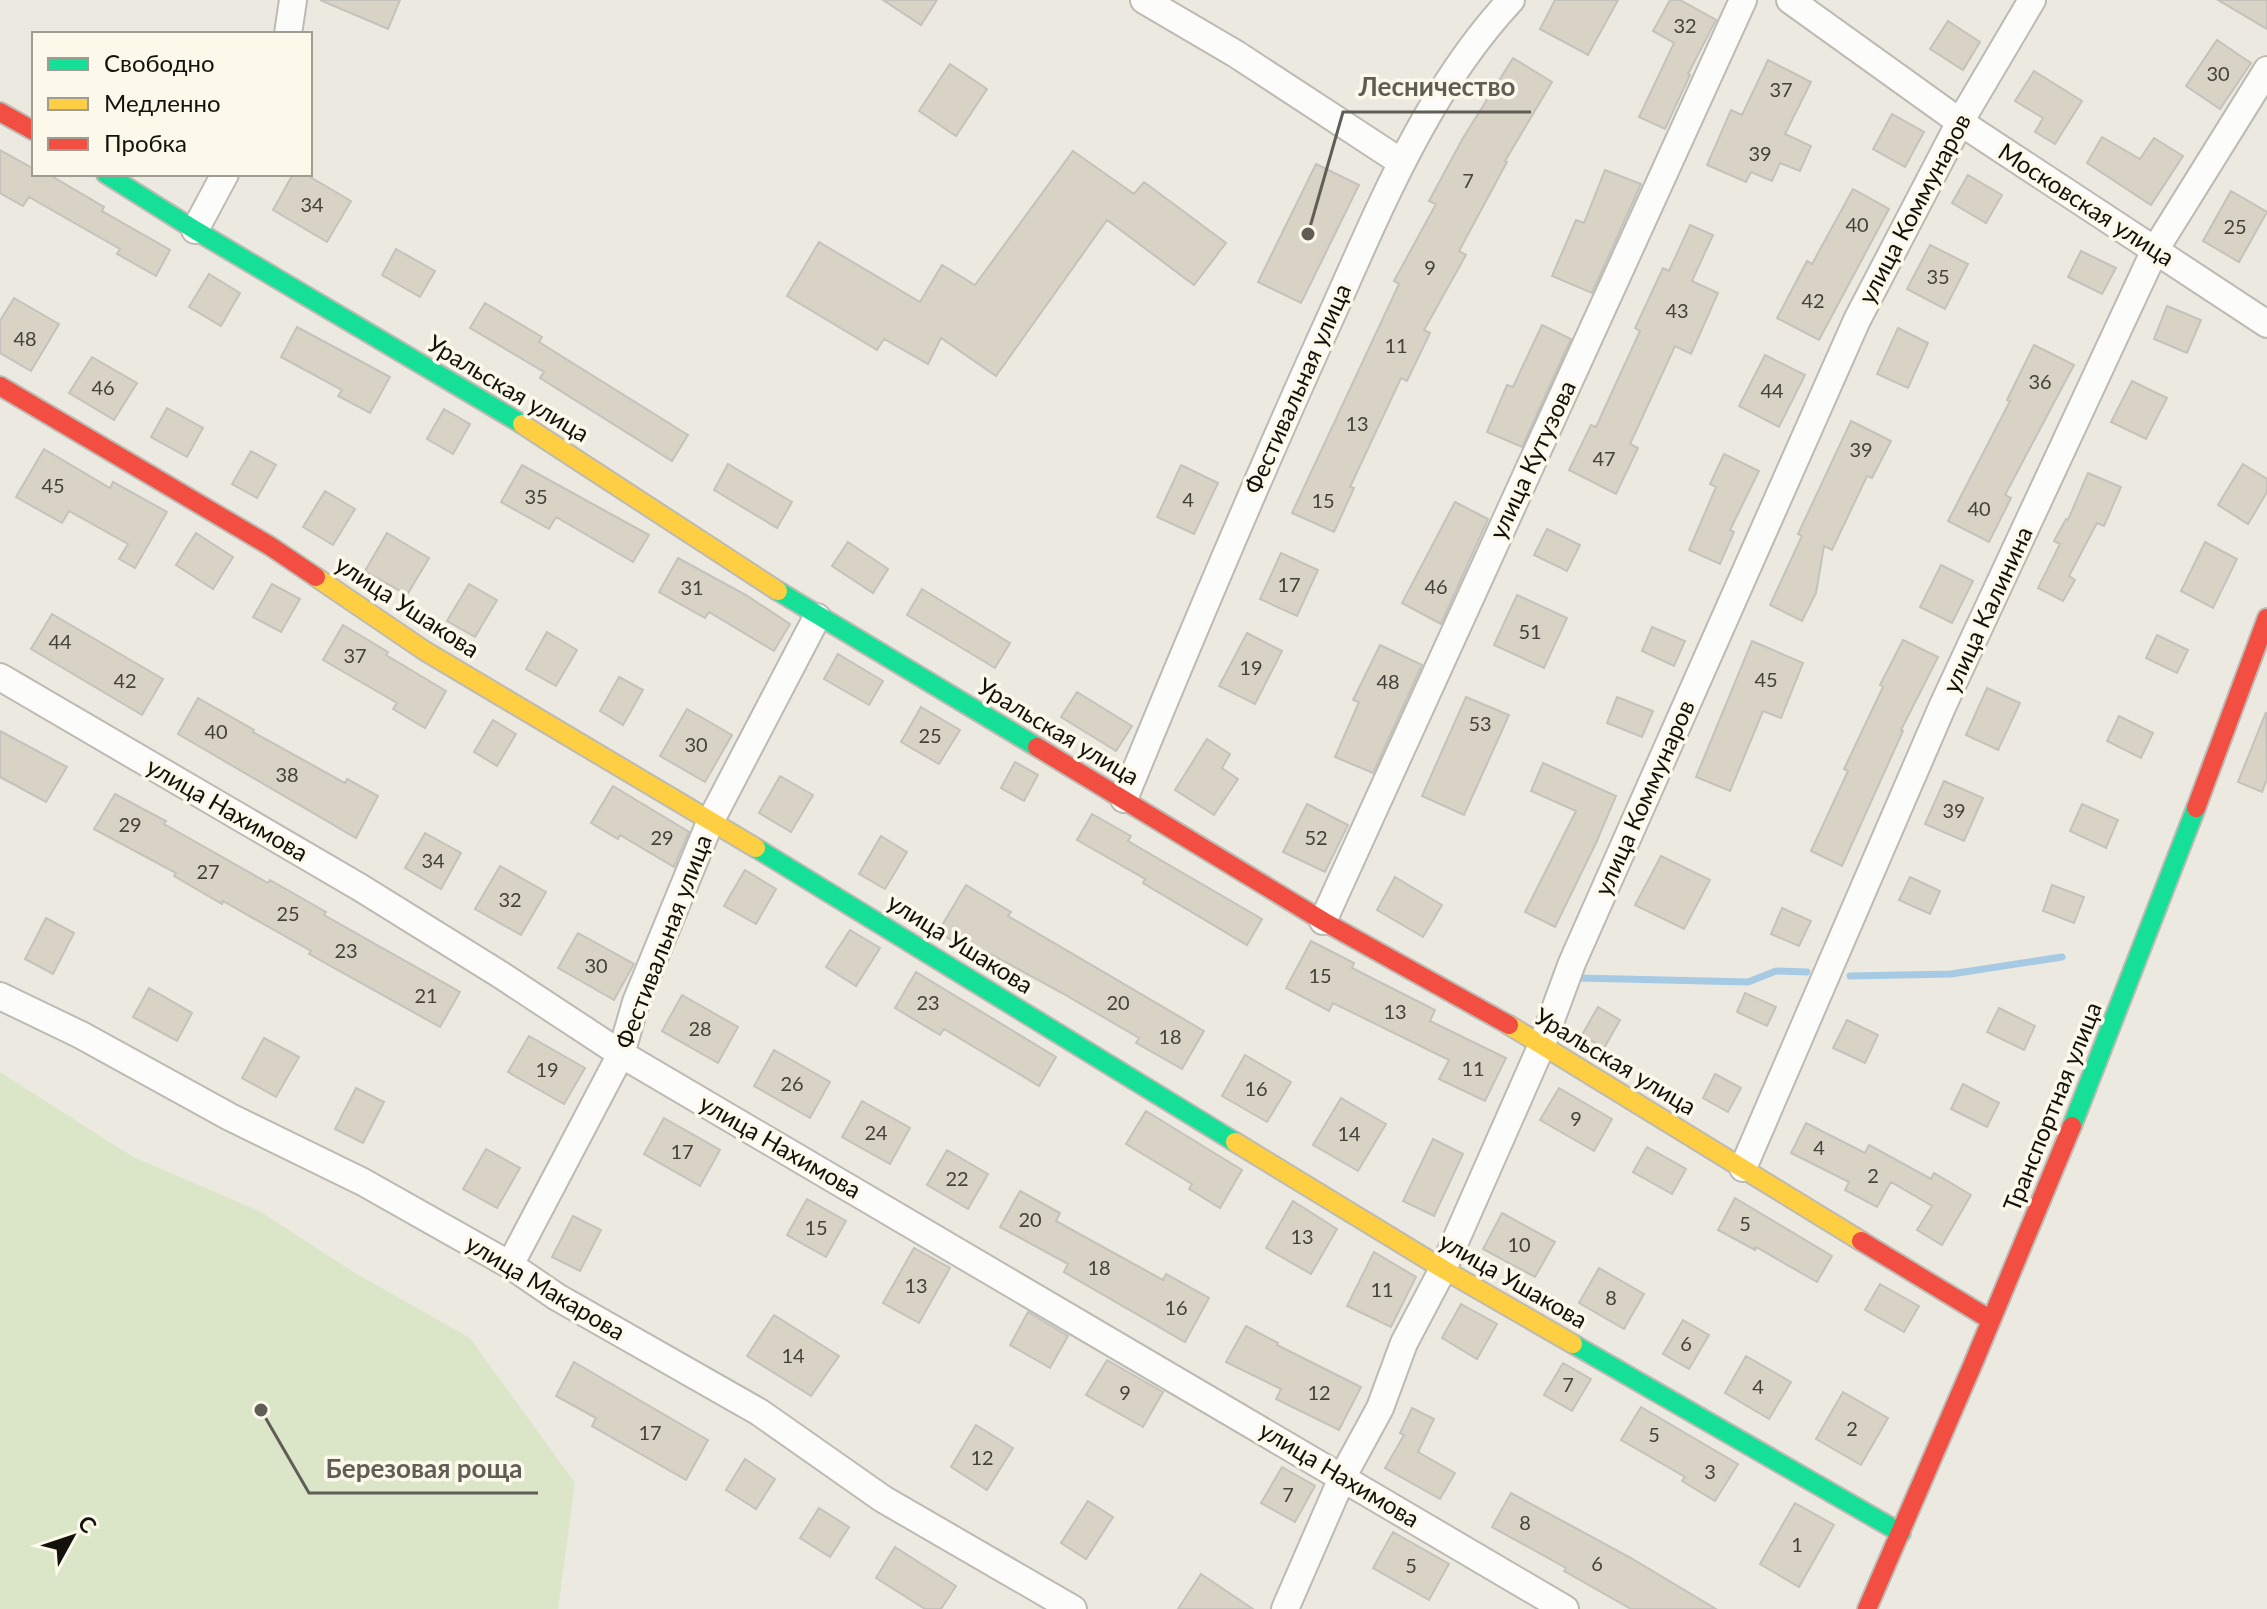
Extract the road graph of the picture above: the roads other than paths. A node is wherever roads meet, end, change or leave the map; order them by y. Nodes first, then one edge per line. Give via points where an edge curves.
1 (293, 0) edge
2 (1144, 0) edge
3 (1511, 0) edge
4 (1743, 0) edge
5 (1790, 0) edge
6 (2032, 0) edge
7 (288, 32) edge
8 (2267, 70) edge
9 (0, 112) edge
10 (1960, 122) junction
11 (32, 130) edge
12 (1401, 162) junction
13 (109, 176) edge
14 (224, 176) edge
15 (195, 230) junction
16 (2155, 250) junction
17 (2267, 324) edge
18 (0, 386) edge
19 (817, 617) junction
20 (2267, 618) edge
21 (0, 677) edge
22 (1124, 799) junction
23 (711, 820) junction
24 (1323, 921) junction
25 (0, 996) edge
26 (1541, 1047) junction
27 (621, 1054) junction
28 (1743, 1168) junction
29 (510, 1265) junction
30 (1443, 1269) junction
31 (1991, 1320) junction
32 (1343, 1476) junction
33 (1901, 1533) junction
34 (1073, 1609) edge
35 (1285, 1609) edge
36 (1565, 1609) edge
37 (1867, 1609) edge

1 - 7 street
2 - 12 street
3 - 12 street, Фестивальная улица via 1453,75
4 - 24 street, улица Кутузова
5 - 10 street, Московская улица
6 - 10 street, улица Коммунаров
8 - 16 street, улица Калинина
9 - 11 street
10 - 16 street, Московская улица
10 - 26 street, улица Коммунаров via 1857,320 1572,963
12 - 22 street, Фестивальная улица via 1257,480
13 - 15 street, Уральская улица
14 - 15 street
15 - 19 street, Уральская улица via 557,445
16 - 17 street, Московская улица
16 - 28 street, улица Калинина via 1943,705
18 - 23 street, улица Ушакова via 270,546 425,651
19 - 22 street, Уральская улица
19 - 23 street, Фестивальная улица
20 - 31 street, Транспортная улица via 2077,1117
21 - 27 street, улица Нахимова via 361,888
22 - 24 street, Уральская улица
23 - 27 street, Фестивальная улица via 636,1002
23 - 30 street, улица Ушакова
24 - 26 street, Уральская улица
25 - 29 street, улица Макарова via 363,1182
26 - 28 street, Уральская улица
26 - 30 street, улица Коммунаров
27 - 29 street, Фестивальная улица
27 - 32 street, улица Нахимова
28 - 31 street, Уральская улица
29 - 34 street, улица Макарова via 759,1412 883,1499
30 - 32 street, улица Коммунаров
30 - 33 street, улица Ушакова
31 - 33 street, Транспортная улица
32 - 35 street, улица Коммунаров
32 - 36 street, улица Нахимова
33 - 37 street, Транспортная улица

